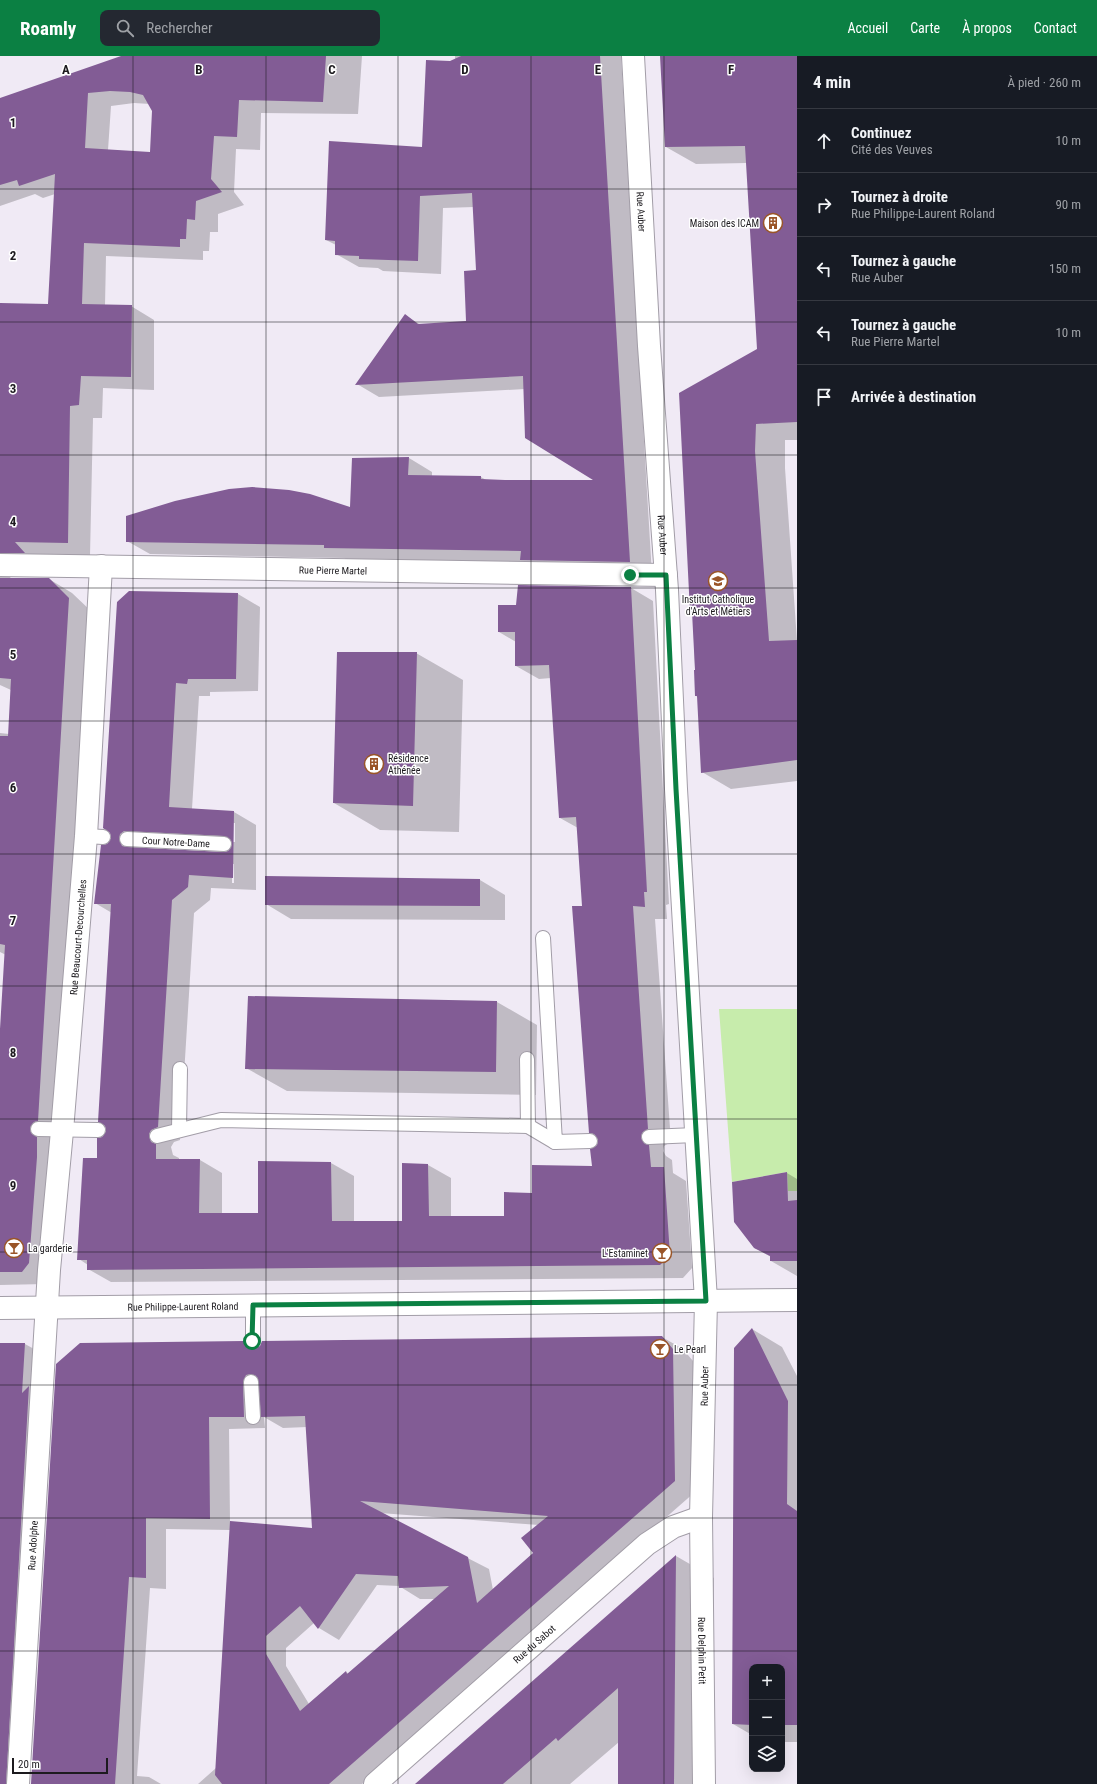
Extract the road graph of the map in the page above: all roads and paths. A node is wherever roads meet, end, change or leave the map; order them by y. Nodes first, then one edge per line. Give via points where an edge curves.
1 (633, 56) edge
2 (0, 565) edge
3 (101, 566) junction
4 (666, 575) junction
5 (127, 839) dead end
6 (224, 844) dead end
7 (543, 938) dead end
8 (527, 1059) dead end
9 (180, 1069) dead end
10 (528, 1126) junction
11 (38, 1129) dead end
12 (98, 1130) dead end
13 (179, 1130) junction
14 (62, 1131) junction
15 (695, 1135) junction
16 (157, 1136) dead end
17 (649, 1137) dead end
18 (590, 1141) dead end
19 (555, 1142) junction
20 (797, 1300) edge
21 (706, 1301) junction
22 (253, 1305) junction
23 (0, 1308) edge
24 (47, 1308) junction
25 (252, 1341) dead end
26 (251, 1382) dead end
27 (253, 1417) dead end
28 (701, 1517) junction
29 (18, 1784) edge
30 (375, 1784) edge
31 (704, 1784) edge

1 - 4 street, Rue Auber via 648,346
2 - 3 street, Rue Pierre Martel
3 - 4 street, Rue Pierre Martel
3 - 14 street, Rue Beaucourt-Decourchelles via 95,836
4 - 15 street, Rue Auber
5 - 6 lane, Cour Notre-Dame
7 - 19 lane
8 - 10 lane
9 - 13 lane
10 - 13 lane via 221,1120
10 - 19 lane
11 - 14 lane
12 - 14 lane
13 - 16 lane
14 - 24 street, Rue Beaucourt-Decourchelles
15 - 17 lane
15 - 21 street, Rue Auber
18 - 19 lane
20 - 21 street, Rue Philippe-Laurent Roland
21 - 22 street, Rue Philippe-Laurent Roland
21 - 28 street, Rue Auber
22 - 24 street, Rue Philippe-Laurent Roland
22 - 25 lane
23 - 24 street, Rue Philippe-Laurent Roland
24 - 29 street, Rue Adolphe
26 - 27 lane
28 - 30 street, Rue du Sabot via 673,1527 647,1544
28 - 31 street, Rue Delphin Petit

